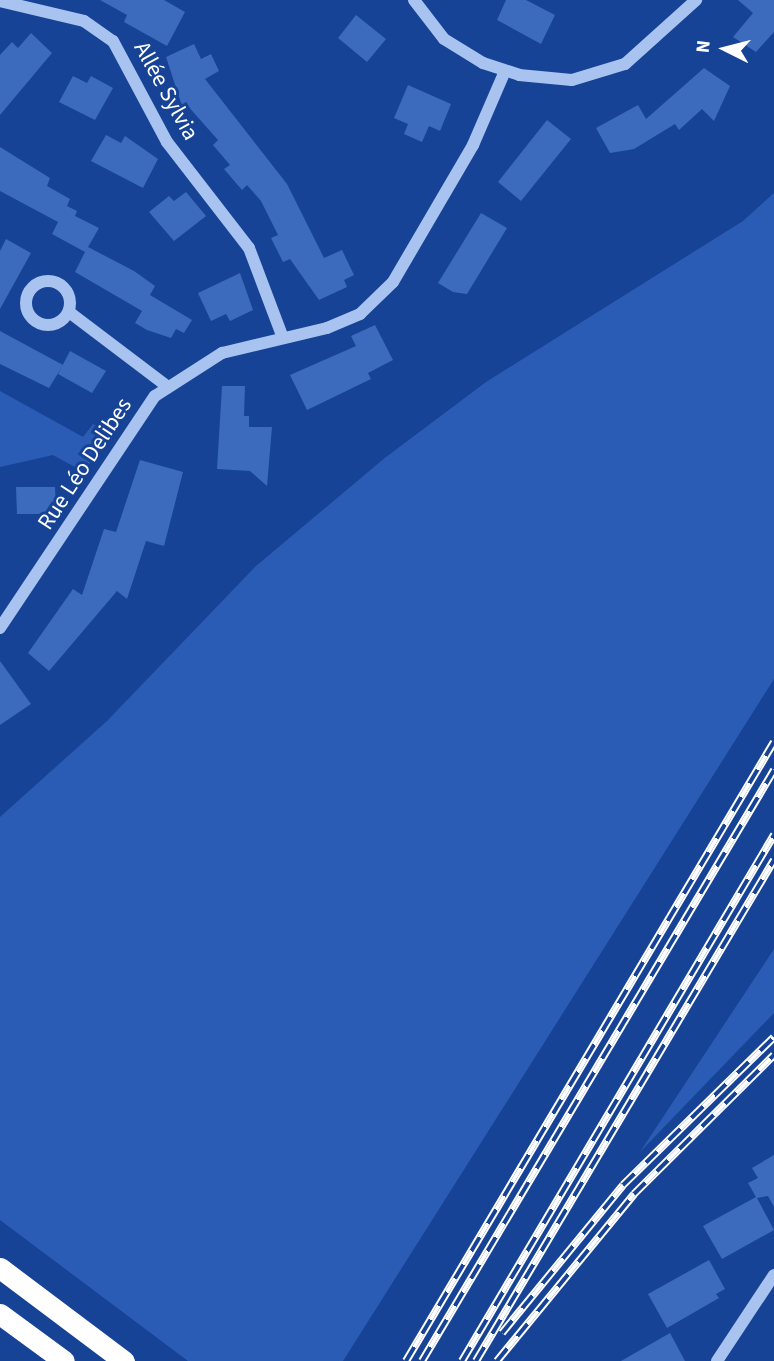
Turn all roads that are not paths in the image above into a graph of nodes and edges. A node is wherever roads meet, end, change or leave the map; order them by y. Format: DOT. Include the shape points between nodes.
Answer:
graph roads {
  1 [pos="414,0"];
  2 [pos="696,0"];
  3 [pos="0,1"];
  4 [pos="505,71"];
  5 [pos="69,312"];
  6 [pos="283,338"];
  7 [pos="167,386"];
  8 [pos="0,628"];
  9 [pos="0,1268"];
  10 [pos="774,1275"];
  11 [pos="0,1314"];
  12 [pos="64,1361"];
  13 [pos="124,1361"];
  14 [pos="717,1361"];
  1 -- 4 [label="street" via="450,44"];
  2 -- 4 [label="street" via="637,55 599,76 550,80"];
  3 -- 6 [label="street, Allée Sylvia" via="84,21 120,49 167,142 248,248"];
  4 -- 6 [label="street, Rue Léo Delibes" via="473,145 393,282 360,314"];
  5 -- 7 [label="street"];
  6 -- 7 [label="street, Rue Léo Delibes" via="222,353"];
  7 -- 8 [label="street, Rue Léo Delibes" via="135,420"];
  9 -- 13 [label="highway"];
  10 -- 14 [label="street"];
  11 -- 12 [label="highway"];
}
